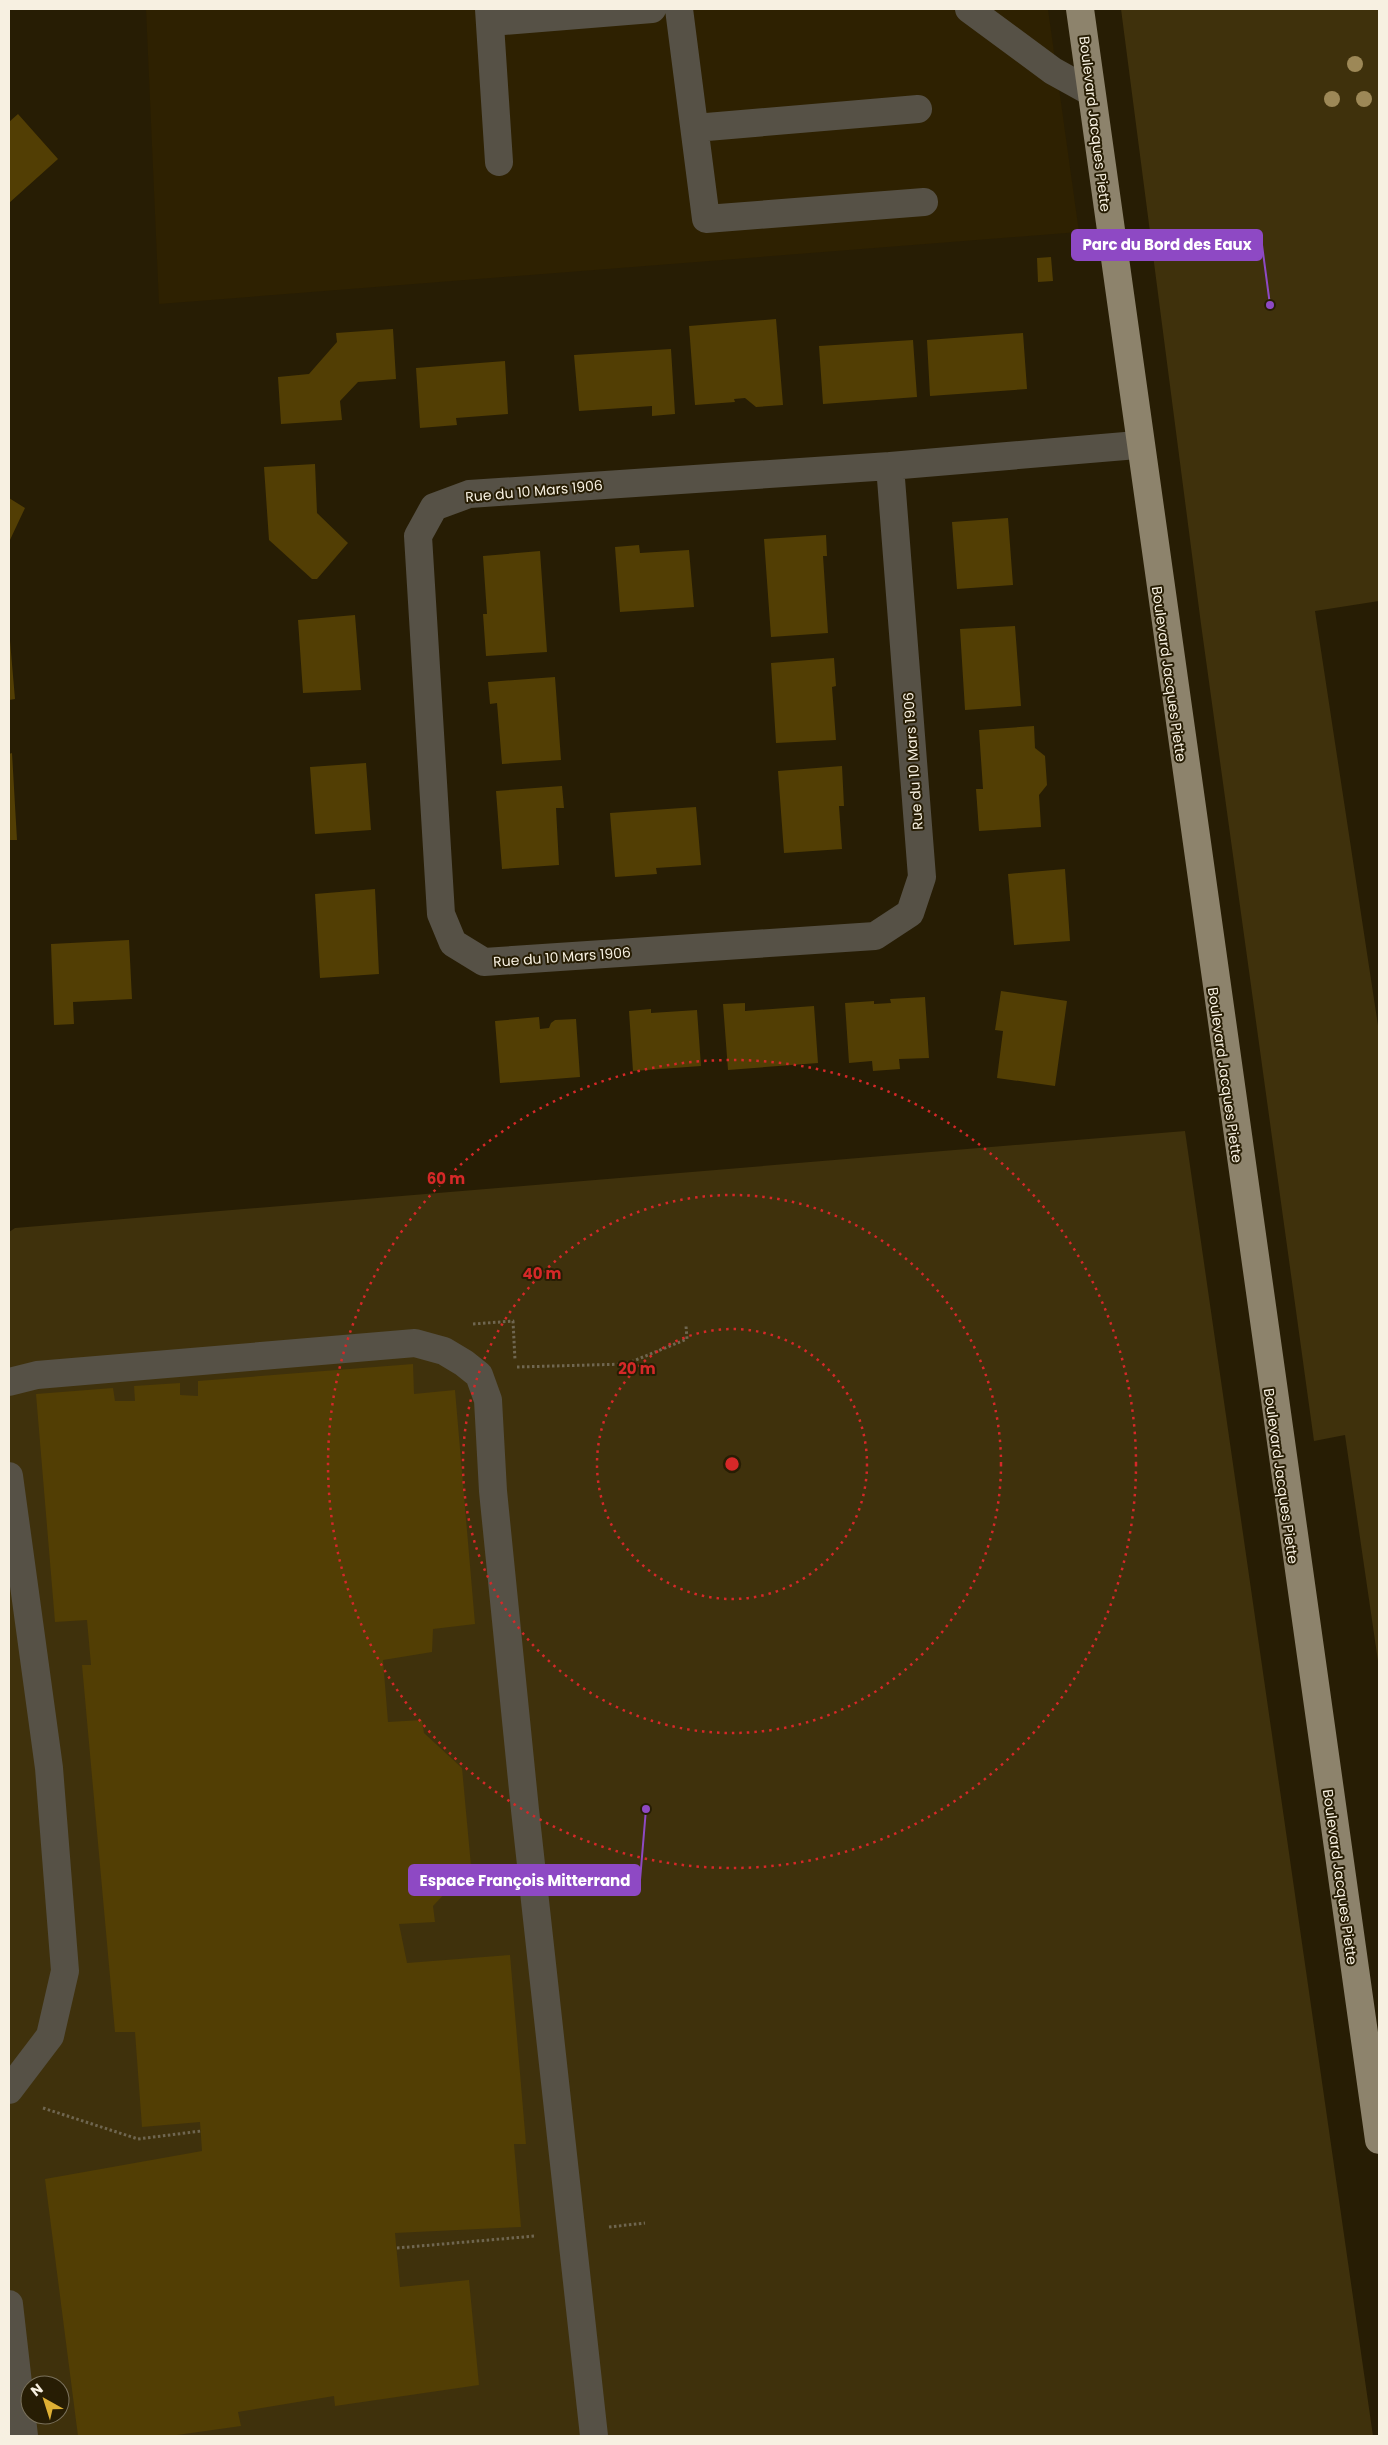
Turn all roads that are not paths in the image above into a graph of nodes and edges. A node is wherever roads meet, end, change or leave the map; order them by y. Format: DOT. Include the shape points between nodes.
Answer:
graph roads {
  1 [pos="652,9"];
  2 [pos="679,9"];
  3 [pos="969,9"];
  4 [pos="1080,9"];
  5 [pos="490,16"];
  6 [pos="1091,92"];
  7 [pos="918,109"];
  8 [pos="695,128"];
  9 [pos="499,162"];
  10 [pos="924,202"];
  11 [pos="1137,445"];
  12 [pos="890,466"];
  13 [pos="9,1382"];
  14 [pos="9,1476"];
  15 [pos="9,2090"];
  16 [pos="1379,2140"];
  17 [pos="9,2304"];
  18 [pos="24,2436"];
  19 [pos="594,2436"];
  1 -- 5 [label="street"];
  2 -- 8 [label="street"];
  3 -- 6 [label="street" via="1053,71"];
  4 -- 6 [label="main road, Boulevard Jacques Piette"];
  5 -- 9 [label="street"];
  6 -- 11 [label="main road, Boulevard Jacques Piette"];
  7 -- 8 [label="street"];
  8 -- 10 [label="street" via="706,219"];
  11 -- 12 [label="street, Rue du 10 Mars 1906"];
  11 -- 16 [label="main road, Boulevard Jacques Piette" via="1276,1447"];
  12 -- 12 [label="street, Rue du 10 Mars 1906" via="469,494 434,507 418,536 440,914 453,943 484,962 875,936 910,914 922,877"];
  13 -- 19 [label="street" via="37,1375 415,1343 444,1352 480,1375 488,1400 493,1491 525,1810"];
  14 -- 15 [label="street" via="49,1768 65,1971 50,2036"];
  17 -- 18 [label="street"];
}
